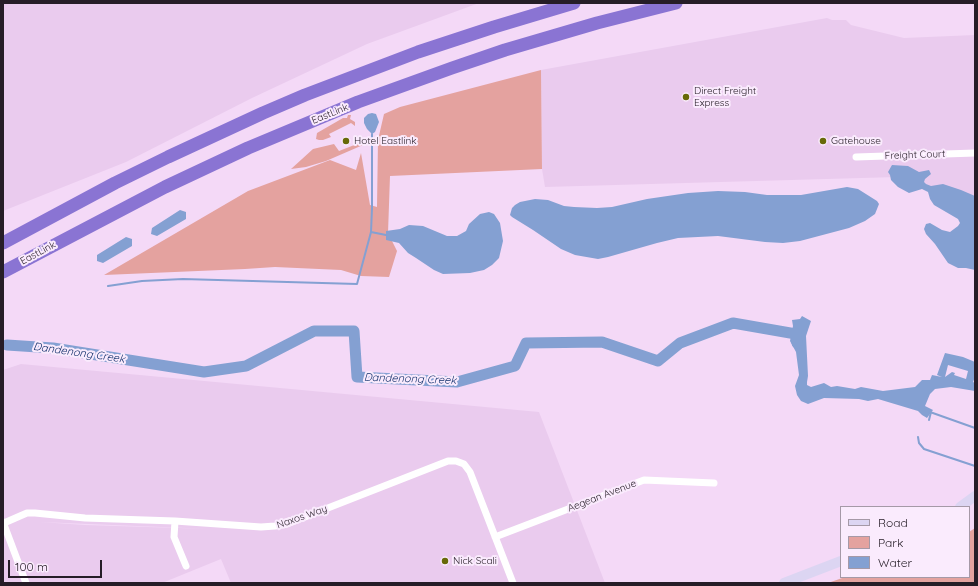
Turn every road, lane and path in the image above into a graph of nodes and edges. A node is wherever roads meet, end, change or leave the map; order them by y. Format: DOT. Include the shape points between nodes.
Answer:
graph roads {
  1 [pos="574,3"];
  2 [pos="676,3"];
  3 [pos="975,153"];
  4 [pos="856,157"];
  5 [pos="3,243"];
  6 [pos="3,272"];
  7 [pos="714,483"];
  8 [pos="975,496"];
  9 [pos="961,506"];
  10 [pos="175,521"];
  11 [pos="4,523"];
  12 [pos="495,536"];
  13 [pos="840,561"];
  14 [pos="186,566"];
  15 [pos="26,583"];
  16 [pos="513,583"];
  17 [pos="784,583"];
  1 -- 5 [label="highway" via="418,52 291,101 115,183"];
  2 -- 6 [label="highway, EastLink" via="506,50 358,102 248,148 165,187"];
  3 -- 4 [label="street, Freight Court"];
  7 -- 12 [label="street, Aegean Avenue" via="644,480"];
  8 -- 9 [label="main road"];
  10 -- 11 [label="street, Naxos Way" via="27,513"];
  10 -- 12 [label="street, Naxos Way" via="261,527 287,524 448,461 456,461 464,464 470,472"];
  10 -- 14 [label="street" via="174,537"];
  11 -- 15 [label="street"];
  12 -- 16 [label="street, Naxos Way"];
  13 -- 17 [label="main road"];
}
